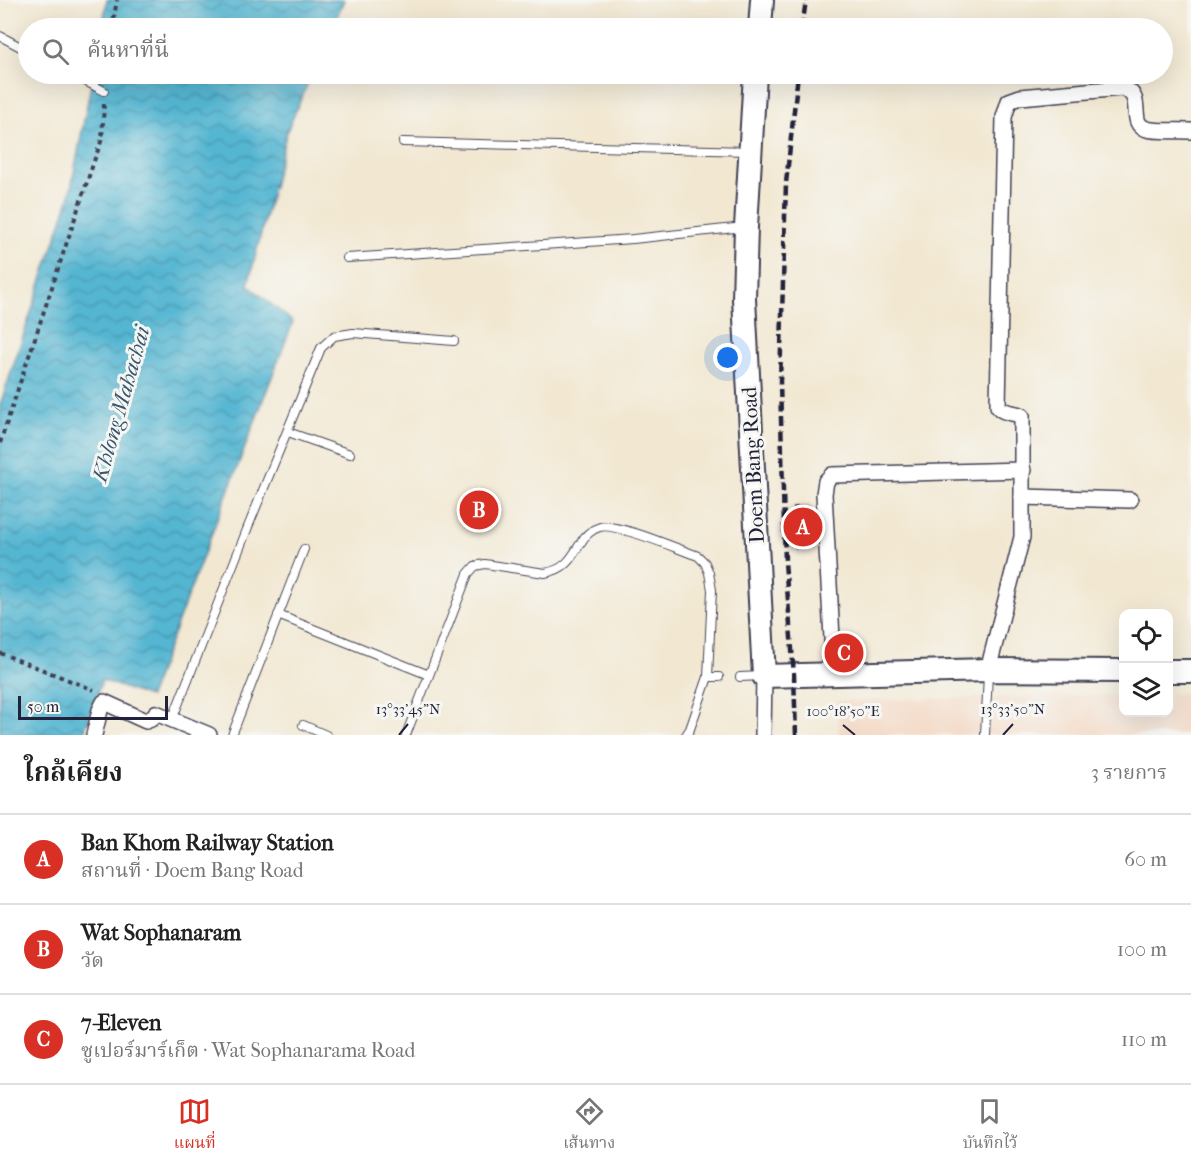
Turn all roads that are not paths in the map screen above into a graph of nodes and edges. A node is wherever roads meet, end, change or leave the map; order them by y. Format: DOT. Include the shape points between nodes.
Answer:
graph roads {
  1 [pos="762,0"];
  2 [pos="760,18"];
  3 [pos="0,36"];
  4 [pos="18,46"];
  5 [pos="91,84"];
  6 [pos="755,84"];
  7 [pos="104,91"];
  8 [pos="1191,131"];
  9 [pos="403,142"];
  10 [pos="751,151"];
  11 [pos="746,227"];
  12 [pos="347,258"];
  13 [pos="454,342"];
  14 [pos="288,432"];
  15 [pos="350,454"];
  16 [pos="1023,470"];
  17 [pos="1022,497"];
  18 [pos="1130,500"];
  19 [pos="304,549"];
  20 [pos="278,615"];
  21 [pos="988,670"];
  22 [pos="1119,671"];
  23 [pos="1173,671"];
  24 [pos="1191,671"];
  25 [pos="834,674"];
  26 [pos="429,675"];
  27 [pos="764,676"];
  28 [pos="708,677"];
  29 [pos="720,677"];
  30 [pos="740,677"];
  31 [pos="172,720"];
  32 [pos="303,726"];
  33 [pos="94,735"];
  34 [pos="209,735"];
  35 [pos="232,735"];
  36 [pos="326,735"];
  37 [pos="406,735"];
  38 [pos="686,735"];
  39 [pos="763,735"];
  40 [pos="985,735"];
  1 -- 2 [label="street"];
  3 -- 4 [label="lane"];
  5 -- 7 [label="lane"];
  6 -- 10 [label="street, Doem Bang Road"];
  8 -- 16 [label="street" via="1146,129 1137,119 1134,96 1122,88 1009,101 1004,117 998,405 1003,411 1023,416"];
  9 -- 10 [label="lane"];
  10 -- 11 [label="street, Doem Bang Road"];
  11 -- 12 [label="lane" via="633,239"];
  11 -- 27 [label="street, Doem Bang Road" via="744,298"];
  13 -- 14 [label="lane" via="353,333 334,336 321,348"];
  14 -- 15 [label="lane"];
  14 -- 31 [label="lane"];
  16 -- 17 [label="street"];
  16 -- 25 [label="street" via="832,475 826,481"];
  17 -- 18 [label="street"];
  17 -- 21 [label="street" via="1022,537"];
  19 -- 20 [label="lane"];
  20 -- 26 [label="lane"];
  20 -- 35 [label="lane"];
  21 -- 22 [label="street"];
  21 -- 25 [label="street"];
  21 -- 40 [label="lane"];
  23 -- 24 [label="street"];
  25 -- 27 [label="street"];
  26 -- 28 [label="lane" via="468,574 475,566 555,572 566,564 584,537 602,526 623,529 698,556 705,563 712,590"];
  26 -- 37 [label="lane"];
  27 -- 30 [label="lane"];
  27 -- 39 [label="street"];
  28 -- 29 [label="lane"];
  28 -- 38 [label="lane"];
  31 -- 33 [label="street" via="156,713 146,721 104,702"];
  31 -- 34 [label="street"];
  32 -- 36 [label="lane"];
}
